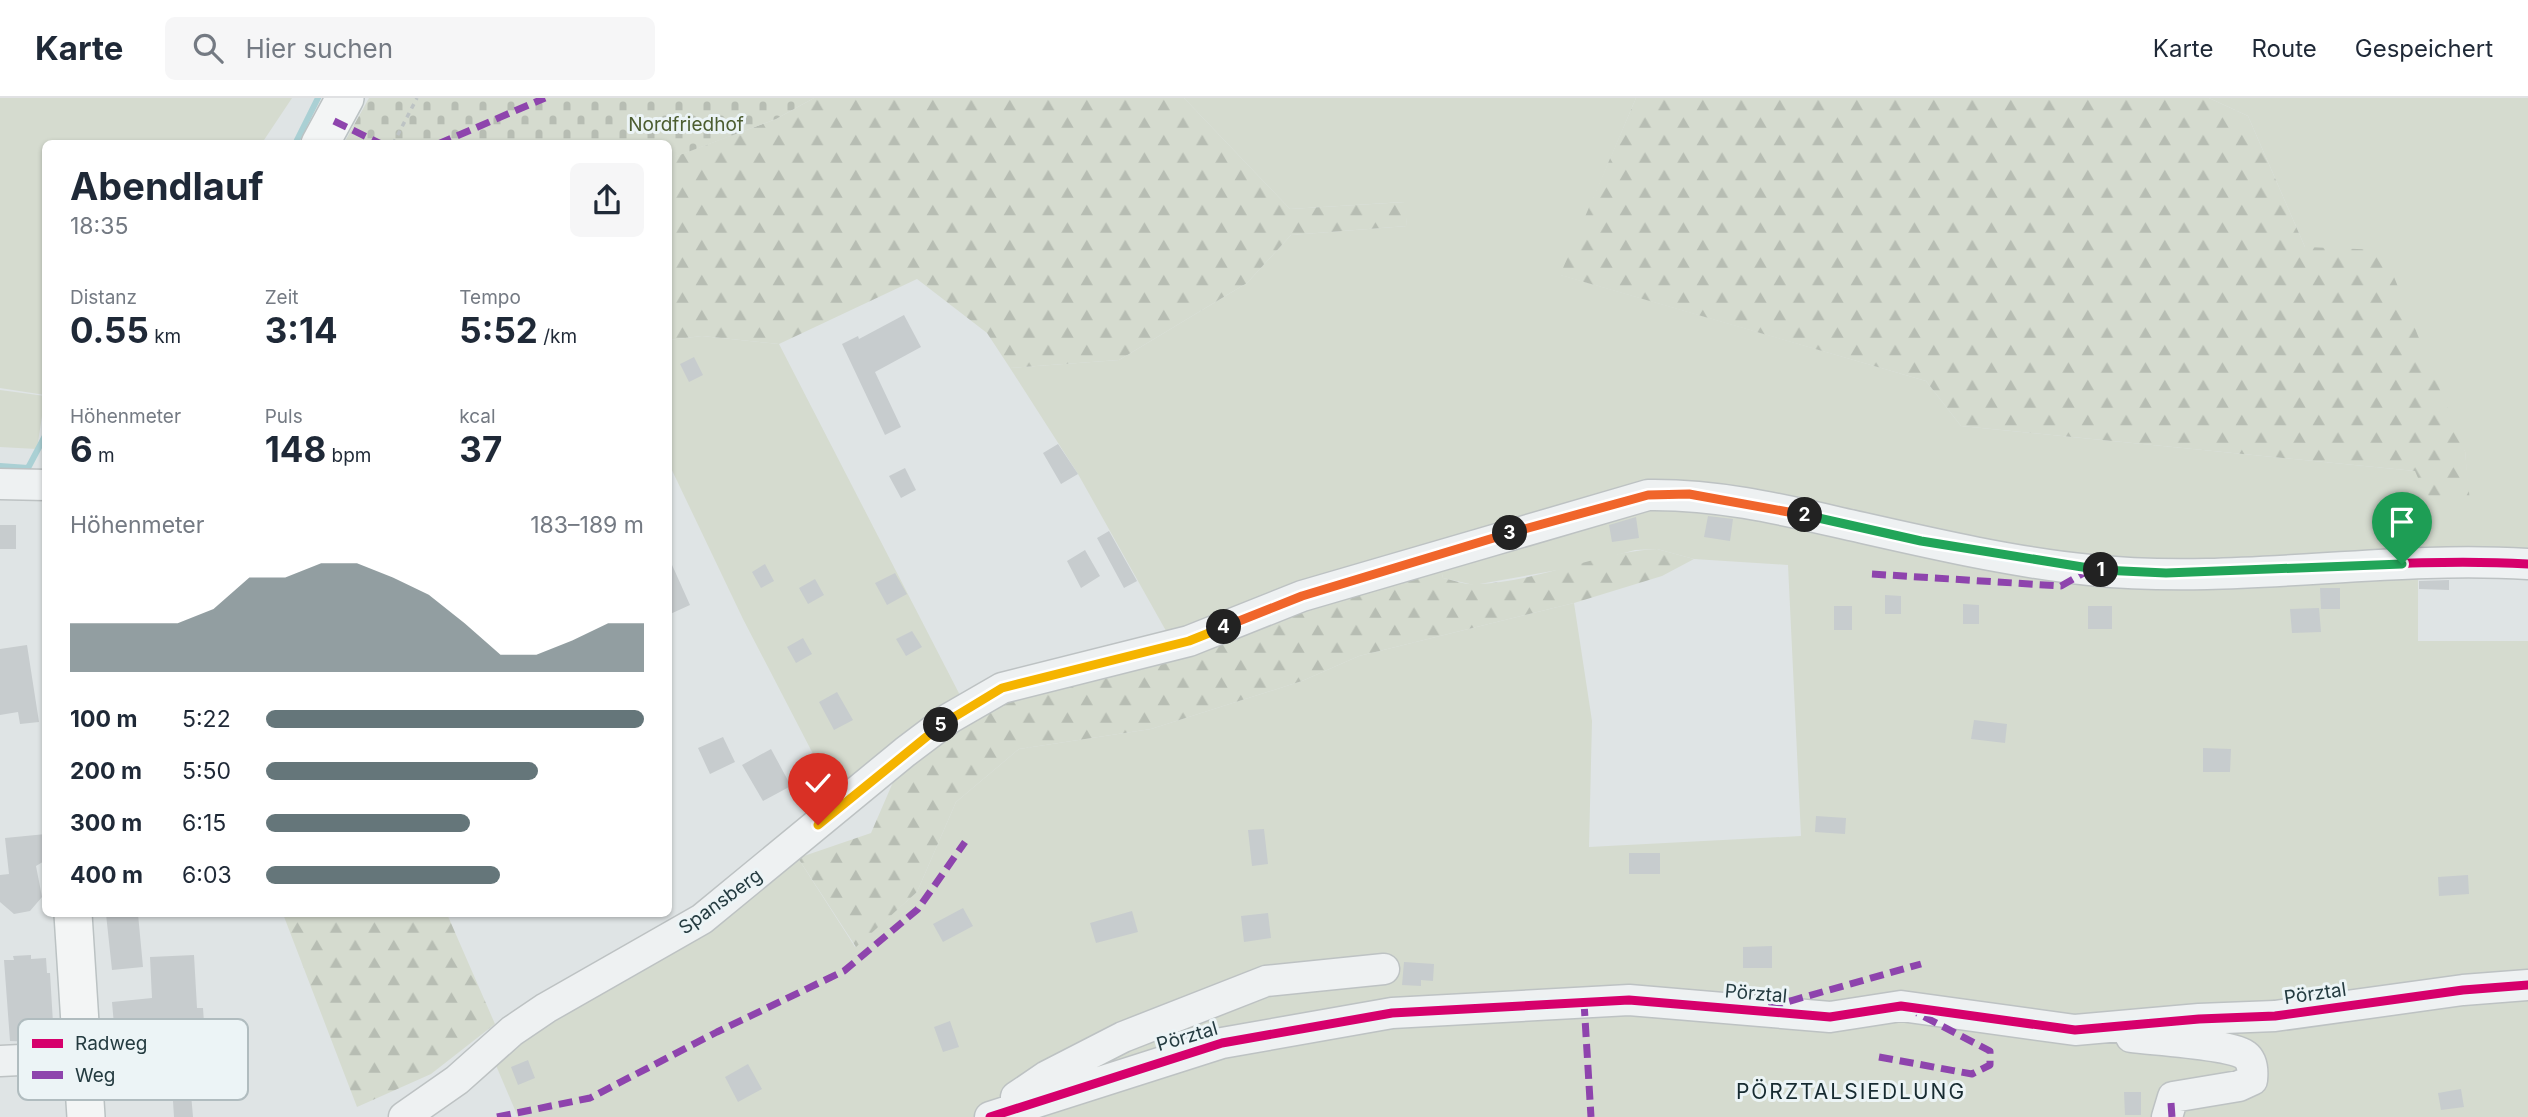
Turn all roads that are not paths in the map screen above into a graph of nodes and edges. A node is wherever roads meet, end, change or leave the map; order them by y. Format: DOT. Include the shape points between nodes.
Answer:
graph roads {
  1 [pos="345,98"];
  2 [pos="322,140"];
  3 [pos="0,484"];
  4 [pos="42,485"];
  5 [pos="2528,564"];
  6 [pos="73,917"];
  7 [pos="1384,969"];
  8 [pos="2528,985"];
  9 [pos="80,1019"];
  10 [pos="2075,1030"];
  11 [pos="18,1060"];
  12 [pos="0,1061"];
  13 [pos="404,1117"];
  14 [pos="989,1117"];
  15 [pos="2167,1117"];
  1 -- 2 [label="main road"];
  3 -- 4 [label="street"];
  5 -- 13 [label="street, Spansberg" via="2471,561 2166,573 2089,570 1921,541 1777,508 1689,494 1648,495 1302,596 1189,641 1002,688 950,718 905,752 702,919 546,1008"];
  6 -- 9 [label="main road"];
  7 -- 14 [label="street" via="1266,981 1123,1037 1047,1076"];
  8 -- 10 [label="street, Pörztal" via="2275,1016"];
  10 -- 14 [label="street, Pörztal" via="1901,1006 1830,1017 1629,1000 1392,1013 1222,1043"];
  10 -- 15 [label="street" via="2229,1050 2245,1056 2253,1069 2252,1080 2173,1097"];
  11 -- 12 [label="street"];
}
